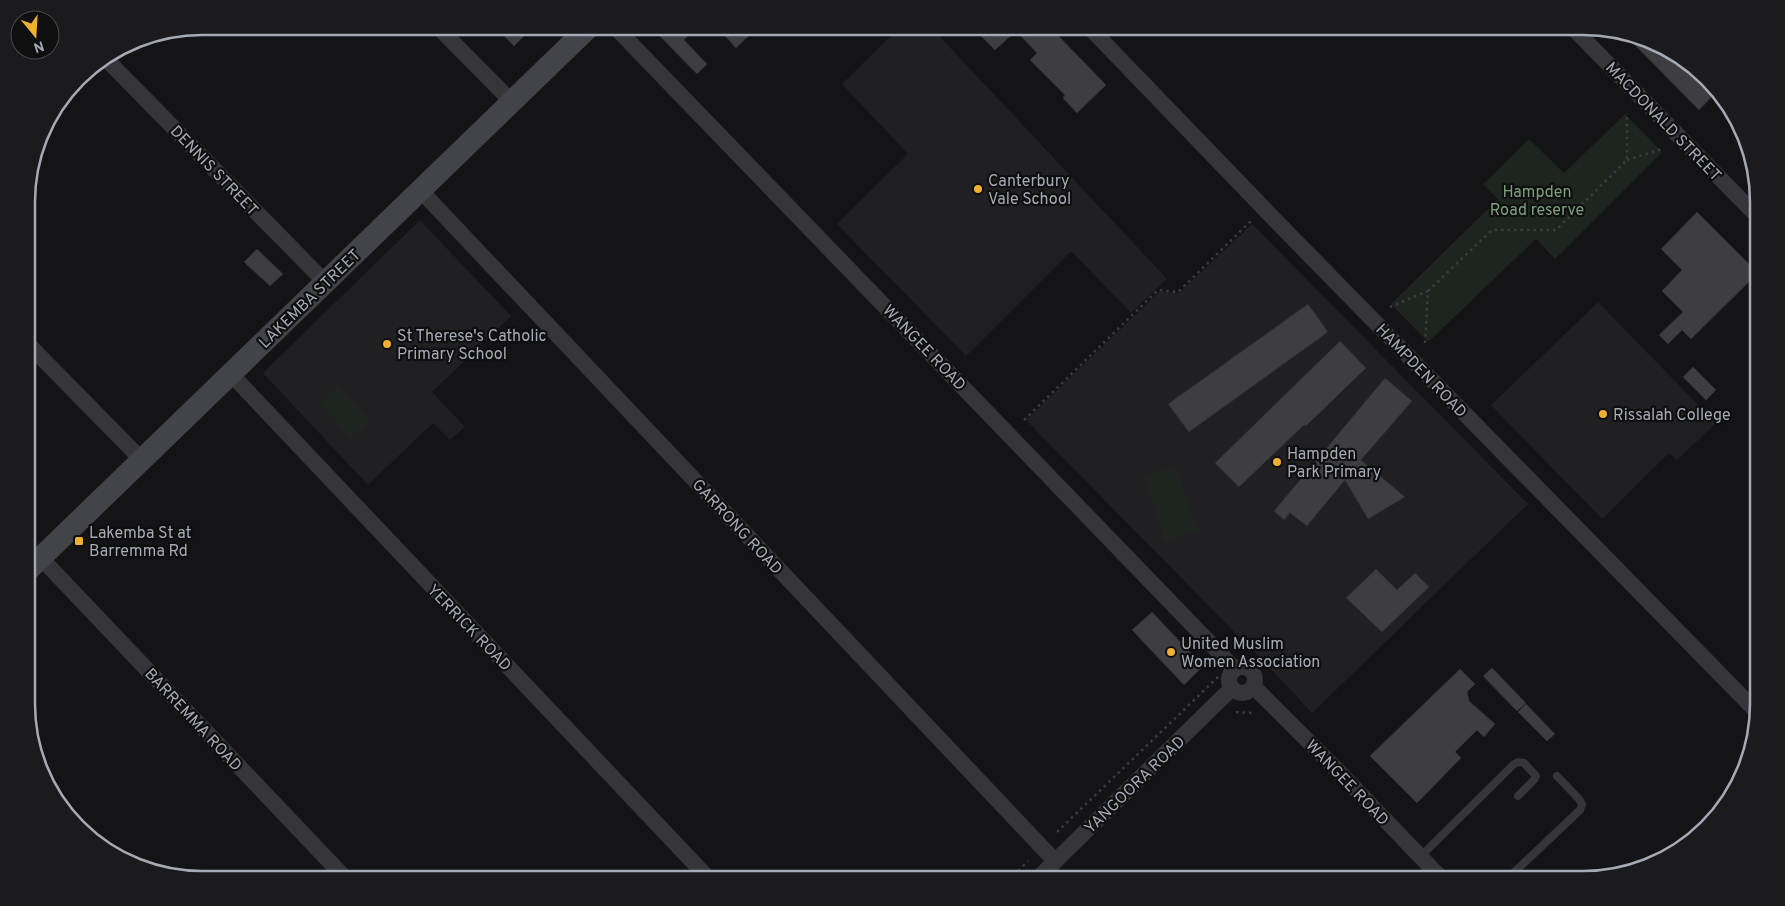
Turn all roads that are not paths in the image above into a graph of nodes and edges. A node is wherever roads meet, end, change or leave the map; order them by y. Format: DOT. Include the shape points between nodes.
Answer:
graph roads {
  1 [pos="445,35"];
  2 [pos="581,35"];
  3 [pos="623,35"];
  4 [pos="1097,35"];
  5 [pos="1579,35"];
  6 [pos="110,63"];
  7 [pos="512,102"];
  8 [pos="420,191"];
  9 [pos="1750,209"];
  10 [pos="325,282"];
  11 [pos="35,351"];
  12 [pos="231,374"];
  13 [pos="142,460"];
  14 [pos="35,563"];
  15 [pos="35,565"];
  16 [pos="1235,669"];
  17 [pos="1253,686"];
  18 [pos="1232,688"];
  19 [pos="1750,705"];
  20 [pos="1557,776"];
  21 [pos="1518,796"];
  22 [pos="1420,856"];
  23 [pos="1055,861"];
  24 [pos="338,871"];
  25 [pos="701,871"];
  26 [pos="1045,871"];
  27 [pos="1434,871"];
  28 [pos="1515,871"];
  1 -- 7 [label="street"];
  2 -- 7 [label="main road, LAKEMBA STREET"];
  3 -- 16 [label="street, WANGEE ROAD"];
  4 -- 19 [label="street, HAMPDEN ROAD"];
  5 -- 9 [label="street, MACDONALD STREET"];
  6 -- 10 [label="street, DENNIS STREET"];
  7 -- 8 [label="main road, LAKEMBA STREET"];
  8 -- 10 [label="main road, LAKEMBA STREET"];
  8 -- 23 [label="street, GARRONG ROAD"];
  10 -- 12 [label="main road, LAKEMBA STREET"];
  11 -- 13 [label="street"];
  12 -- 13 [label="main road, LAKEMBA STREET"];
  12 -- 25 [label="street, YERRICK ROAD"];
  13 -- 14 [label="main road, LAKEMBA STREET"];
  15 -- 24 [label="street, BARREMMA ROAD"];
  16 -- 17 [label="street" via="1244,667 1251,671 1255,678"];
  16 -- 18 [label="street" via="1229,678"];
  17 -- 18 [label="street" via="1243,693"];
  17 -- 22 [label="street, WANGEE ROAD"];
  18 -- 23 [label="street, YANGOORA ROAD"];
  20 -- 28 [label="lane" via="1579,798 1580,810"];
  21 -- 22 [label="lane" via="1536,776 1521,762 1514,764"];
  22 -- 27 [label="street, WANGEE ROAD"];
  23 -- 26 [label="street, YANGOORA ROAD"];
}
